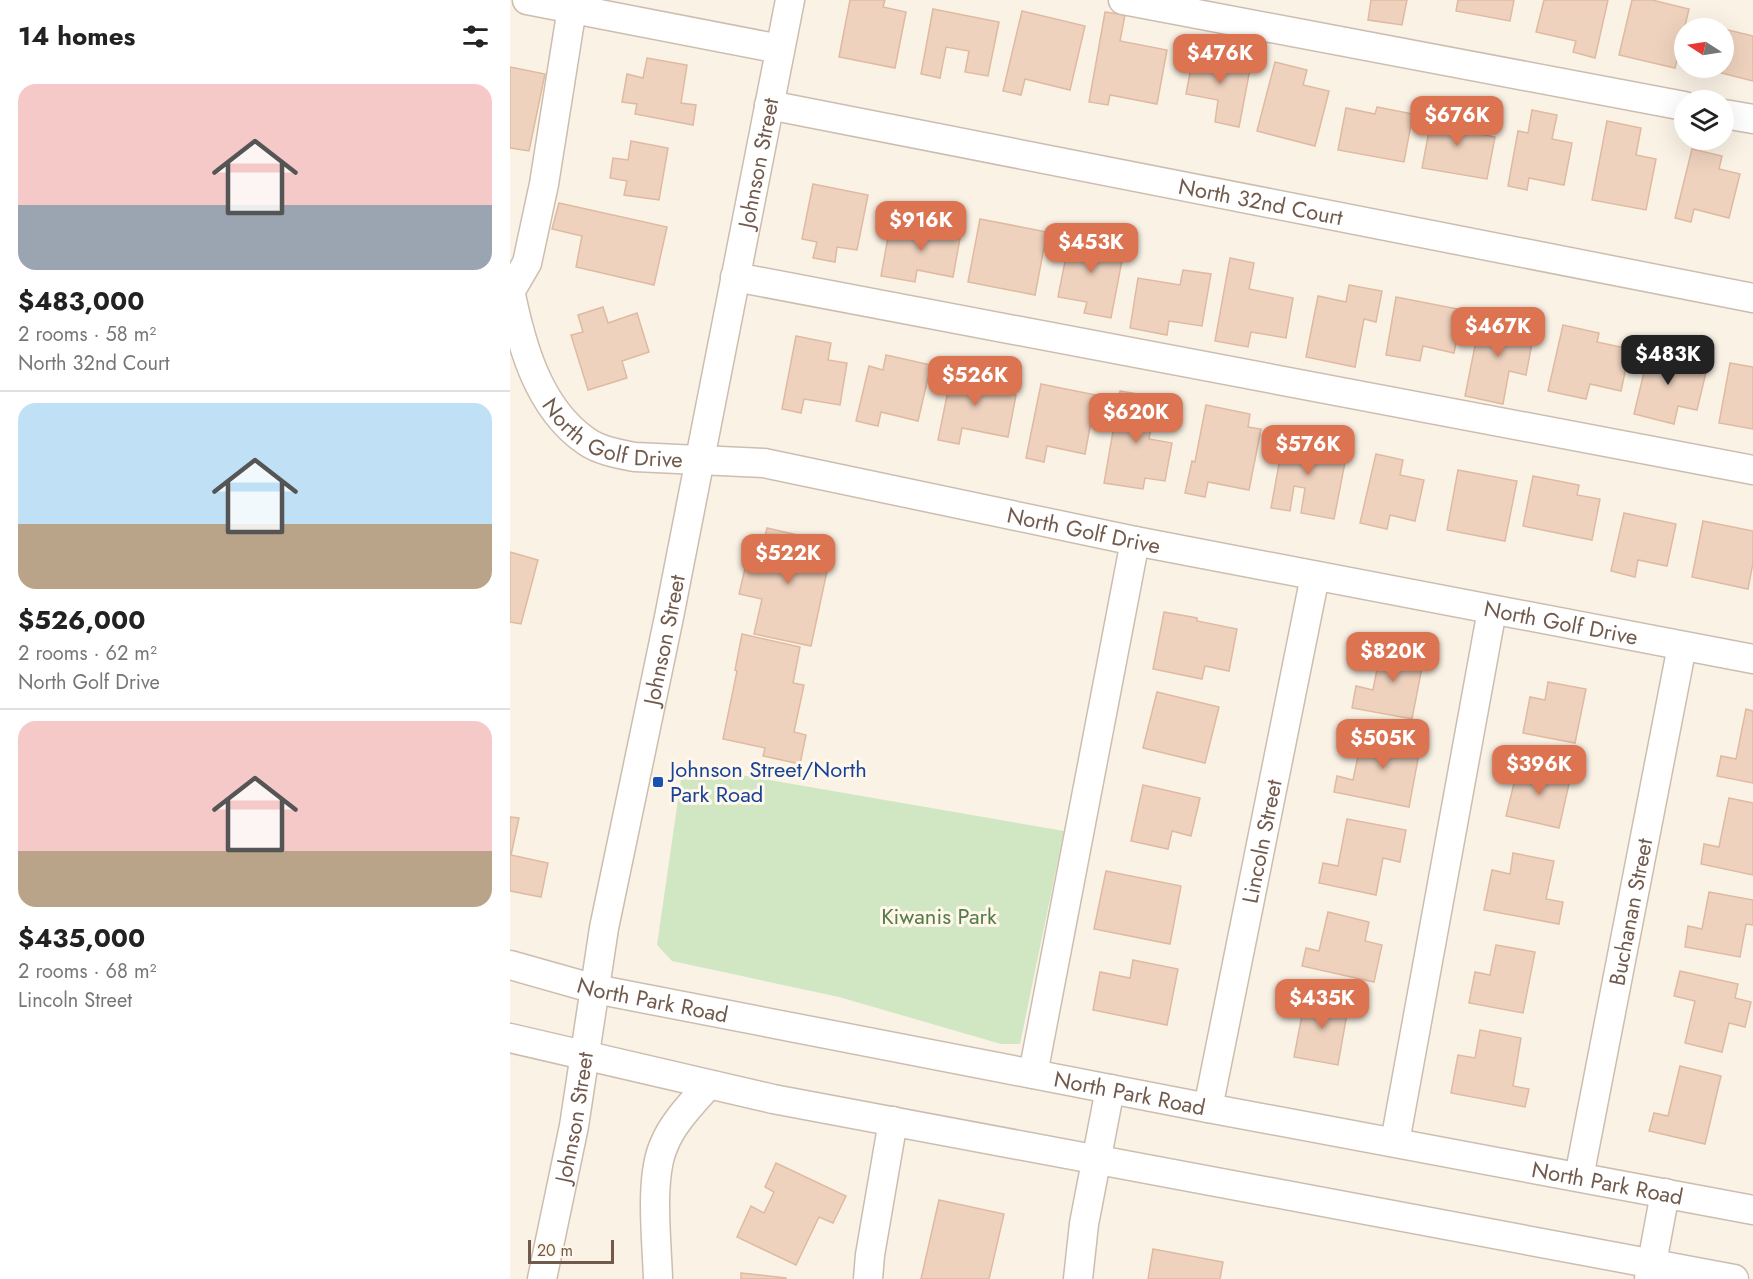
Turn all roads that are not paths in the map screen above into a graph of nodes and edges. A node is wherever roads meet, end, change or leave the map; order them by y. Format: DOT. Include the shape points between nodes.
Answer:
graph roads {
  1 [pos="527,0"];
  2 [pos="790,0"];
  3 [pos="1123,0"];
  4 [pos="572,8"];
  5 [pos="780,49"];
  6 [pos="1674,104"];
  7 [pos="769,105"];
  8 [pos="1734,116"];
  9 [pos="1753,119"];
  10 [pos="735,277"];
  11 [pos="510,291"];
  12 [pos="1753,298"];
  13 [pos="699,460"];
  14 [pos="1753,470"];
  15 [pos="1135,541"];
  16 [pos="1315,576"];
  17 [pos="1492,610"];
  18 [pos="1682,646"];
  19 [pos="1753,659"];
  20 [pos="510,965"];
  21 [pos="595,989"];
  22 [pos="510,1038"];
  23 [pos="584,1057"];
  24 [pos="1033,1074"];
  25 [pos="708,1085"];
  26 [pos="1110,1089"];
  27 [pos="1208,1108"];
  28 [pos="893,1122"];
  29 [pos="1395,1142"];
  30 [pos="1098,1160"];
  31 [pos="1579,1177"];
  32 [pos="1665,1193"];
  33 [pos="1753,1210"];
  34 [pos="1650,1271"];
  35 [pos="542,1279"];
  36 [pos="657,1279"];
  37 [pos="868,1279"];
  38 [pos="1078,1279"];
  39 [pos="1734,1279"];
  1 -- 4 [label="street"];
  2 -- 5 [label="street, Johnson Street"];
  3 -- 6 [label="street"];
  4 -- 5 [label="street"];
  4 -- 11 [label="street" via="530,251"];
  5 -- 7 [label="street, Johnson Street"];
  7 -- 10 [label="street, Johnson Street"];
  7 -- 12 [label="street, North 32nd Court"];
  8 -- 9 [label="street"];
  10 -- 13 [label="street, Johnson Street"];
  10 -- 14 [label="street"];
  11 -- 13 [label="street, North Golf Drive" via="520,335 537,380 559,416 573,430 587,442 616,453"];
  13 -- 15 [label="street, North Golf Drive" via="764,463"];
  13 -- 21 [label="street, Johnson Street"];
  15 -- 16 [label="street, North Golf Drive"];
  15 -- 24 [label="street"];
  16 -- 17 [label="street, North Golf Drive"];
  16 -- 27 [label="street, Lincoln Street"];
  17 -- 18 [label="street, North Golf Drive"];
  17 -- 29 [label="street"];
  18 -- 19 [label="street, North Golf Drive"];
  18 -- 31 [label="street, Buchanan Street"];
  20 -- 21 [label="street, North Park Road"];
  21 -- 23 [label="street, Johnson Street"];
  21 -- 24 [label="street, North Park Road"];
  22 -- 23 [label="street"];
  23 -- 25 [label="street"];
  23 -- 35 [label="street, Johnson Street" via="574,1126"];
  24 -- 26 [label="street, North Park Road"];
  25 -- 28 [label="street"];
  25 -- 36 [label="street" via="663,1145 656,1186"];
  26 -- 27 [label="street, North Park Road"];
  26 -- 30 [label="street"];
  27 -- 29 [label="street, North Park Road"];
  28 -- 30 [label="street"];
  28 -- 37 [label="street"];
  29 -- 31 [label="street, North Park Road"];
  30 -- 34 [label="street"];
  30 -- 38 [label="street" via="1084,1224"];
  31 -- 32 [label="street, North Park Road"];
  32 -- 33 [label="street, North Park Road"];
  32 -- 34 [label="street"];
  34 -- 39 [label="street"];
}
